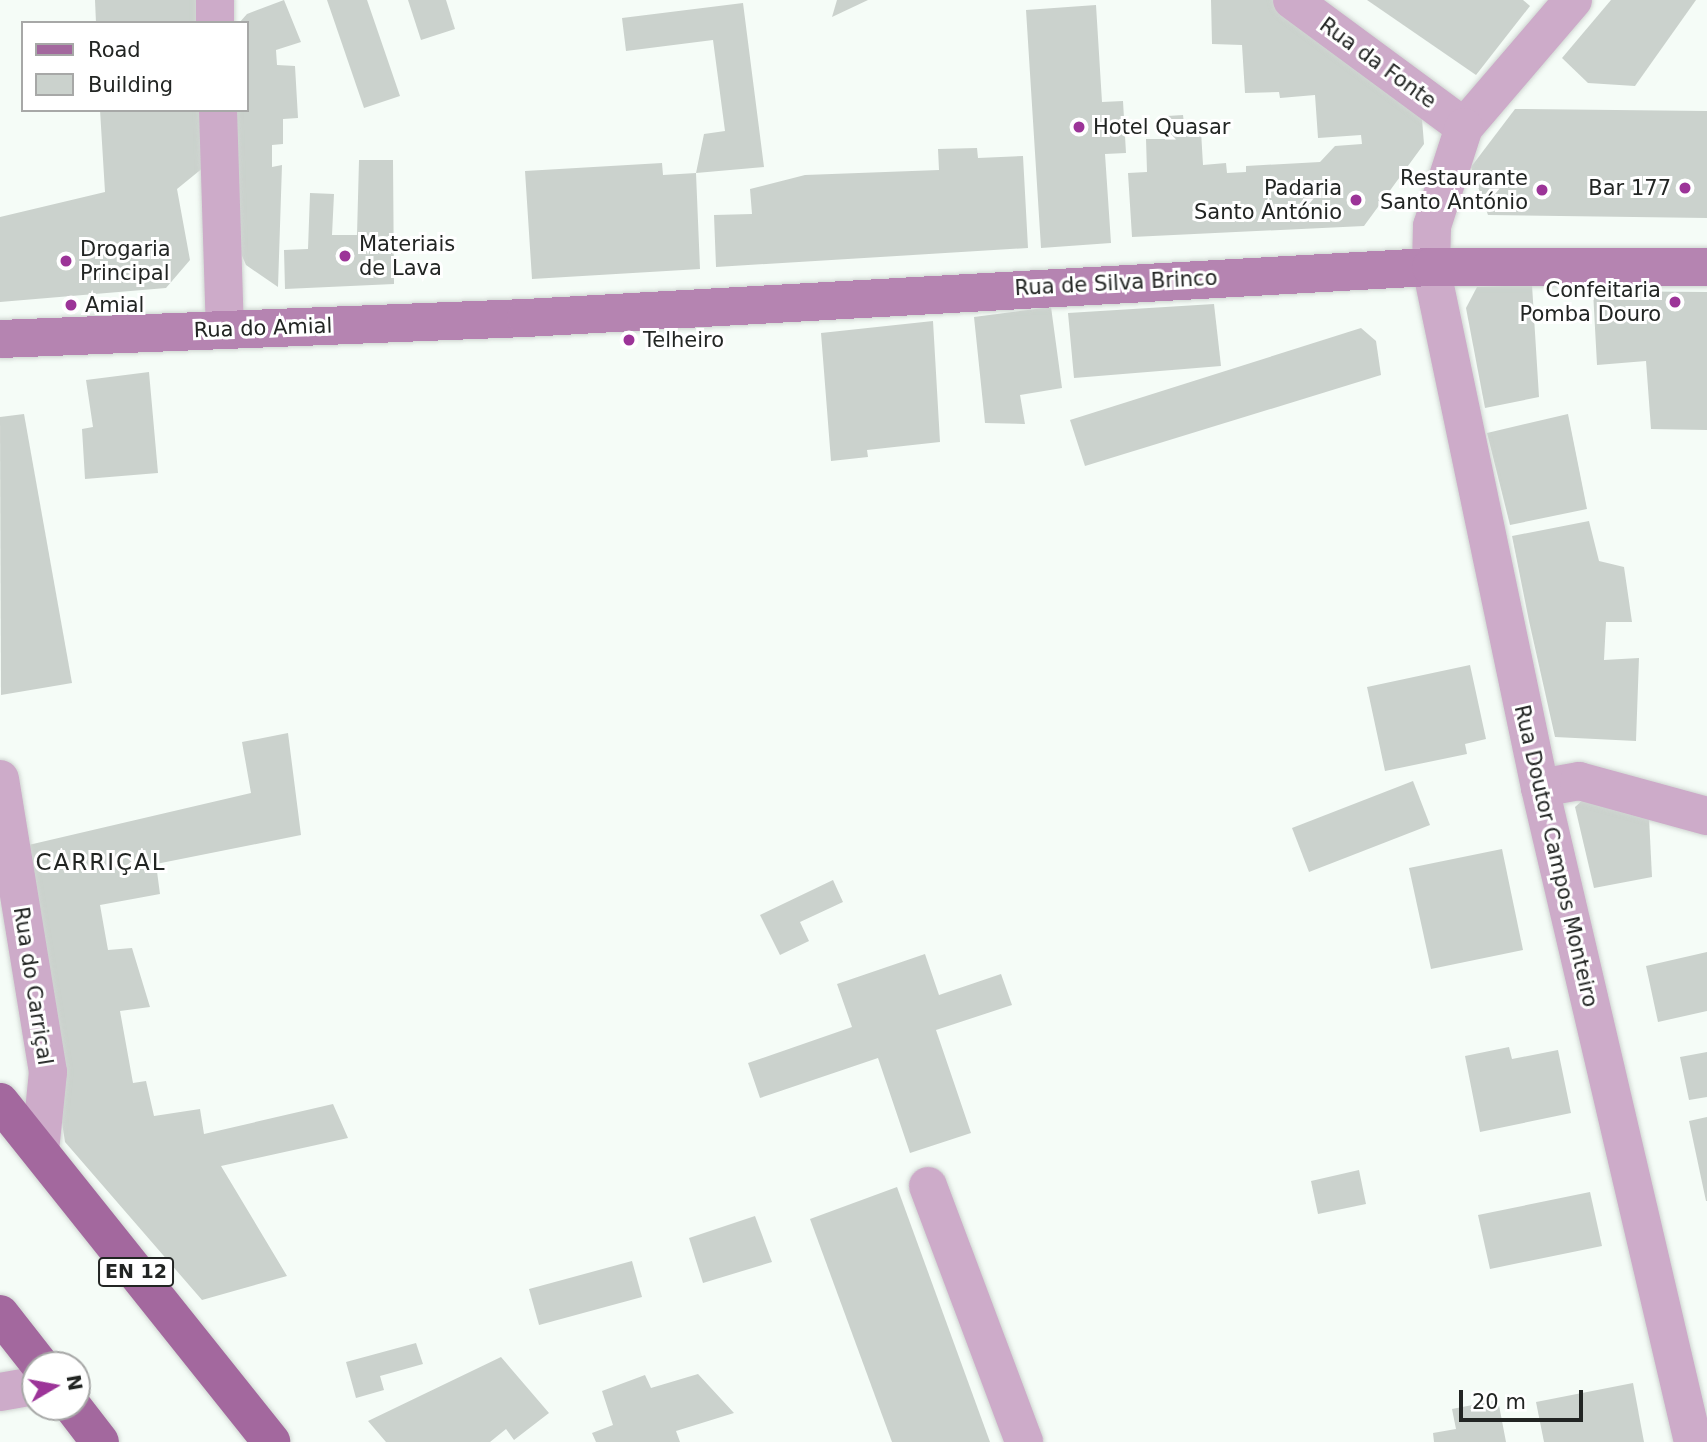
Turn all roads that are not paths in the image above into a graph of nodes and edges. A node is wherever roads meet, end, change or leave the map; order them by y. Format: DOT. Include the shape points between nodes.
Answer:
graph roads {
  1 [pos="215,0"];
  2 [pos="1292,0"];
  3 [pos="1573,0"];
  4 [pos="215,21"];
  5 [pos="218,112"];
  6 [pos="1464,127"];
  7 [pos="1431,267"];
  8 [pos="1707,267"];
  9 [pos="526,318"];
  10 [pos="225,329"];
  11 [pos="0,339"];
  12 [pos="0,779"];
  13 [pos="1540,788"];
  14 [pos="1707,816"];
  15 [pos="0,1102"];
  16 [pos="40,1151"];
  17 [pos="928,1186"];
  18 [pos="0,1314"];
  19 [pos="29,1351"];
  20 [pos="21,1388"];
  21 [pos="0,1392"];
  22 [pos="84,1421"];
  23 [pos="100,1442"];
  24 [pos="271,1442"];
  25 [pos="1024,1442"];
  26 [pos="1693,1442"];
  1 -- 4 [label="street"];
  2 -- 6 [label="street, Rua da Fonte"];
  3 -- 6 [label="street"];
  5 -- 10 [label="street"];
  6 -- 7 [label="street, Rua Doutor Campos Monteiro" via="1432,226"];
  7 -- 8 [label="main road, Rua de Silva Brinco"];
  7 -- 9 [label="main road, Rua de Silva Brinco"];
  7 -- 13 [label="street, Rua Doutor Campos Monteiro" via="1436,310"];
  9 -- 10 [label="main road, Rua do Amial"];
  10 -- 11 [label="main road, Rua do Amial"];
  12 -- 16 [label="street, Rua do Carriçal" via="48,1072"];
  13 -- 14 [label="street" via="1579,781"];
  13 -- 26 [label="street, Rua Doutor Campos Monteiro"];
  15 -- 16 [label="main road, EN 12"];
  16 -- 24 [label="main road, EN 12"];
  17 -- 25 [label="street"];
  18 -- 19 [label="main road"];
  20 -- 21 [label="street"];
  22 -- 23 [label="main road"];
}
